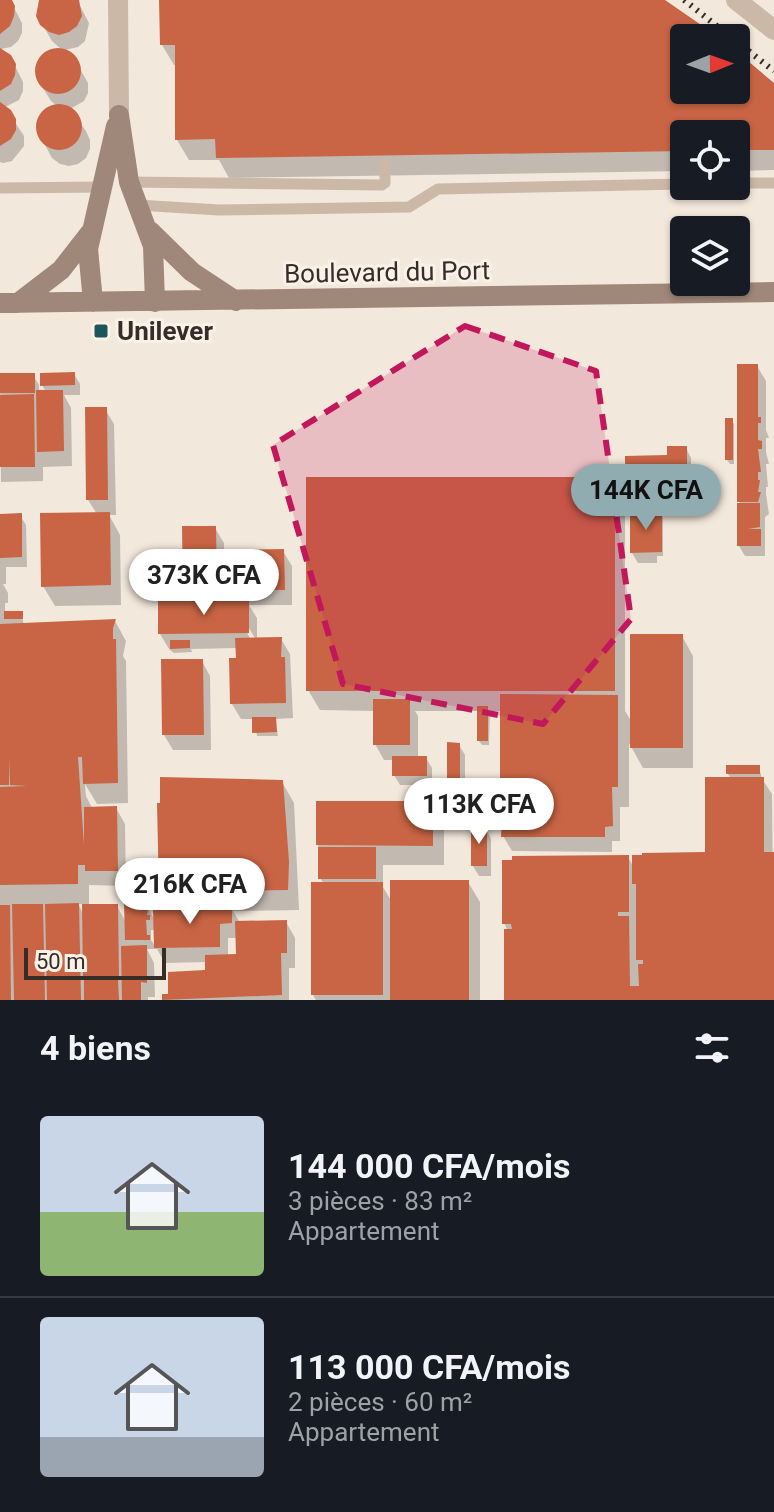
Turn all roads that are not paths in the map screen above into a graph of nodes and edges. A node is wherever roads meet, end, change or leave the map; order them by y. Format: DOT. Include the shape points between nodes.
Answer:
graph roads {
  1 [pos="118,0"];
  2 [pos="736,0"];
  3 [pos="774,30"];
  4 [pos="119,115"];
  5 [pos="385,164"];
  6 [pos="129,182"];
  7 [pos="750,183"];
  8 [pos="774,183"];
  9 [pos="670,184"];
  10 [pos="102,187"];
  11 [pos="0,188"];
  12 [pos="137,205"];
  13 [pos="148,228"];
  14 [pos="92,230"];
  15 [pos="774,292"];
  16 [pos="236,301"];
  17 [pos="93,302"];
  18 [pos="155,302"];
  19 [pos="9,303"];
  1 -- 4 [label="street"];
  2 -- 3 [label="street"];
  4 -- 6 [label="main road"];
  4 -- 10 [label="main road"];
  5 -- 6 [label="lane" via="382,185"];
  6 -- 12 [label="main road"];
  7 -- 8 [label="lane"];
  9 -- 12 [label="lane" via="438,189 409,207 219,210"];
  10 -- 11 [label="lane"];
  10 -- 14 [label="main road"];
  12 -- 13 [label="main road"];
  13 -- 16 [label="main road" via="192,272"];
  13 -- 18 [label="main road"];
  14 -- 17 [label="main road" via="88,266"];
  14 -- 19 [label="main road" via="61,270"];
  15 -- 16 [label="main road, Boulevard du Port"];
  16 -- 18 [label="main road, Boulevard du Port"];
  17 -- 18 [label="main road, Boulevard du Port"];
  17 -- 19 [label="main road, Boulevard du Port"];
}
